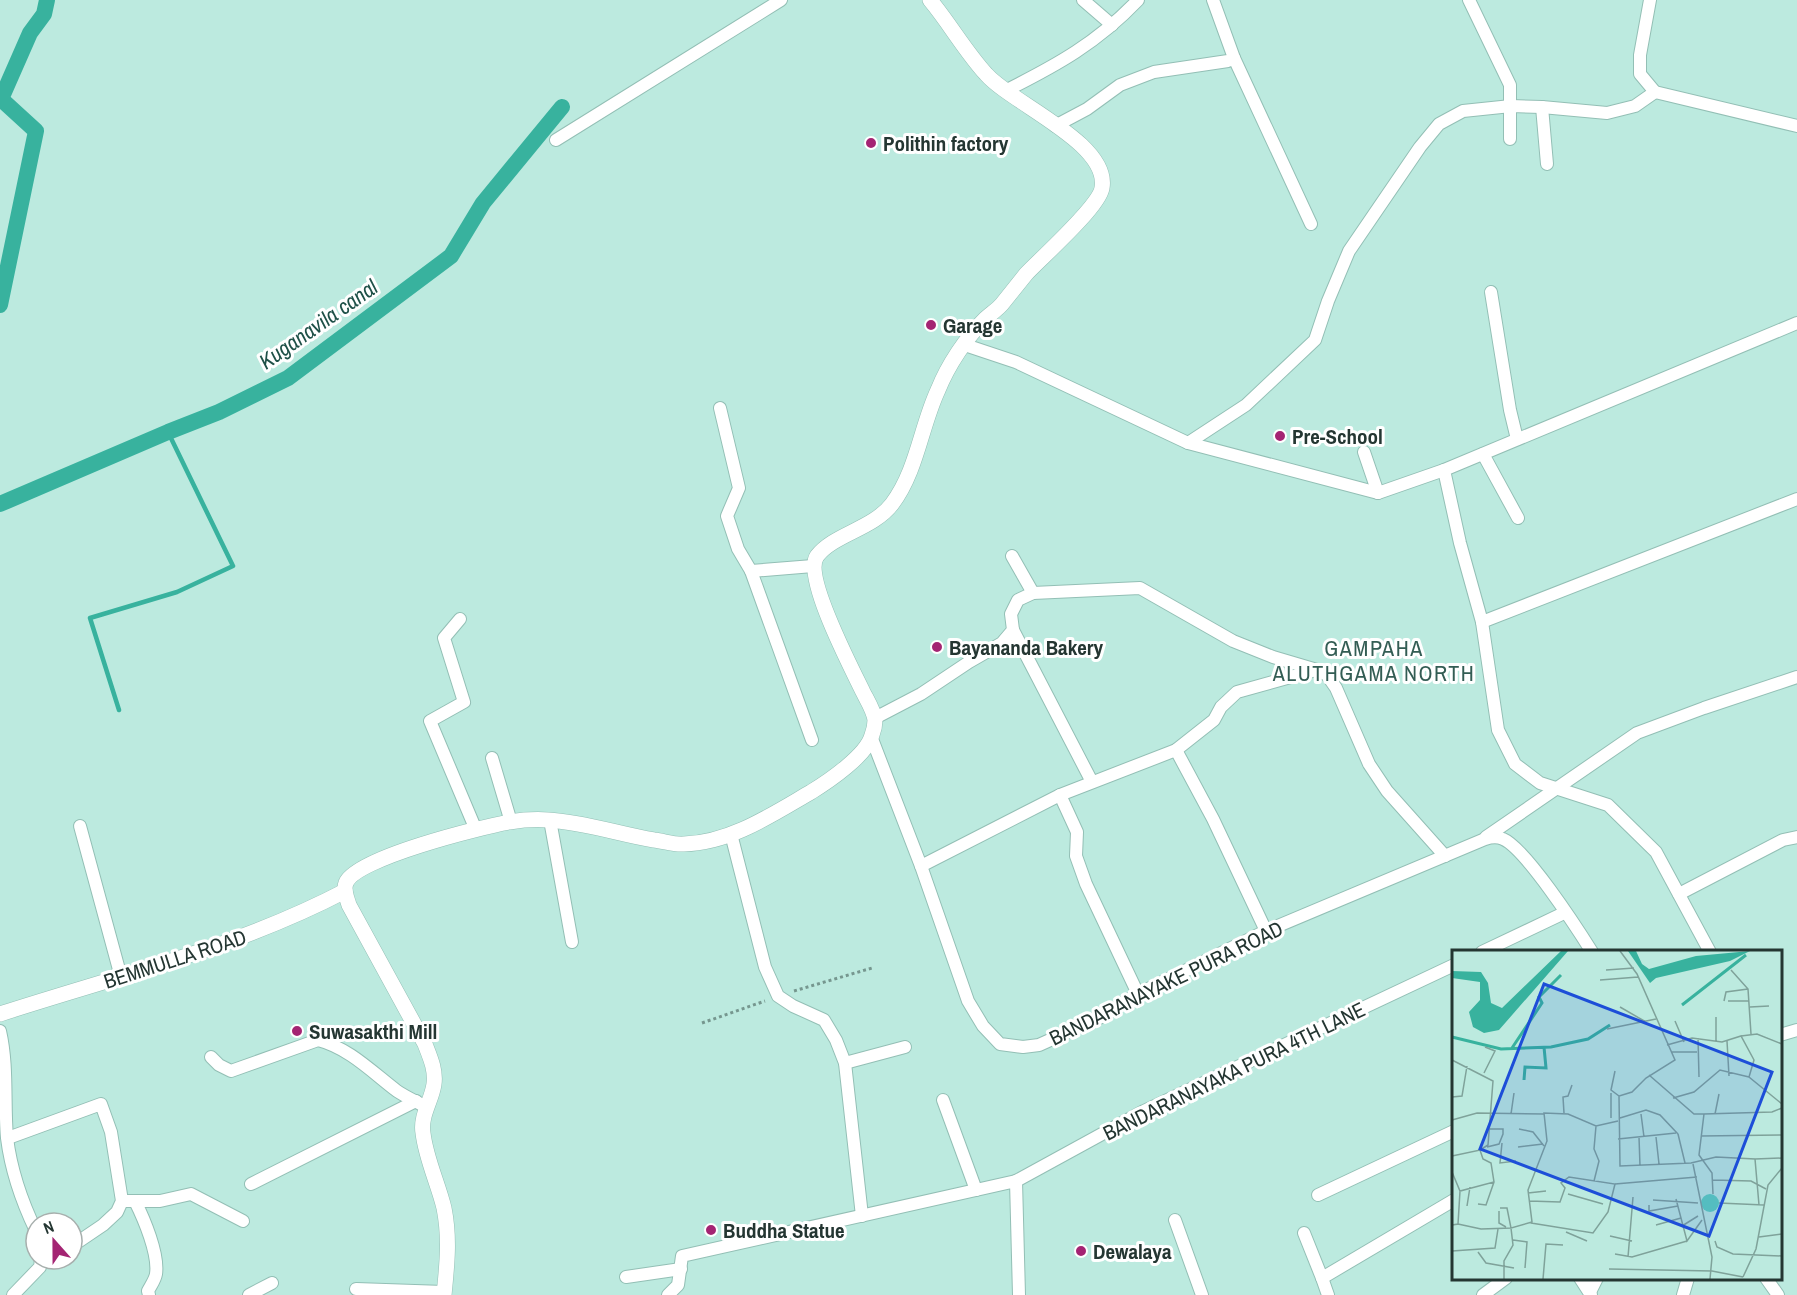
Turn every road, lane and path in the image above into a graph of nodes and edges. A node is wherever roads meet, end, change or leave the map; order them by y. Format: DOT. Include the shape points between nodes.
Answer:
graph roads {
  1 [pos="782,0"];
  2 [pos="930,0"];
  3 [pos="1083,0"];
  4 [pos="1137,0"];
  5 [pos="1214,0"];
  6 [pos="1469,0"];
  7 [pos="1650,0"];
  8 [pos="1112,25"];
  9 [pos="1234,58"];
  10 [pos="1005,91"];
  11 [pos="1655,92"];
  12 [pos="1511,106"];
  13 [pos="1542,107"];
  14 [pos="1796,122"];
  15 [pos="1055,126"];
  16 [pos="1510,139"];
  17 [pos="556,140"];
  18 [pos="1546,164"];
  19 [pos="1311,224"];
  20 [pos="1491,292"];
  21 [pos="1797,323"];
  22 [pos="965,345"];
  23 [pos="720,408"];
  24 [pos="1517,439"];
  25 [pos="1188,443"];
  26 [pos="1364,452"];
  27 [pos="1484,454"];
  28 [pos="1444,470"];
  29 [pos="1378,494"];
  30 [pos="1797,499"];
  31 [pos="1518,518"];
  32 [pos="1012,556"];
  33 [pos="813,566"];
  34 [pos="751,571"];
  35 [pos="1033,593"];
  36 [pos="460,619"];
  37 [pos="1482,622"];
  38 [pos="1013,630"];
  39 [pos="1317,670"];
  40 [pos="1797,677"];
  41 [pos="875,718"];
  42 [pos="872,739"];
  43 [pos="812,740"];
  44 [pos="1176,750"];
  45 [pos="492,758"];
  46 [pos="1092,782"];
  47 [pos="1558,787"];
  48 [pos="1060,795"];
  49 [pos="550,820"];
  50 [pos="511,822"];
  51 [pos="80,826"];
  52 [pos="476,830"];
  53 [pos="731,834"];
  54 [pos="1797,837"];
  55 [pos="1485,839"];
  56 [pos="1445,856"];
  57 [pos="921,866"];
  58 [pos="345,891"];
  59 [pos="1679,894"];
  60 [pos="1564,913"];
  61 [pos="1266,932"];
  62 [pos="572,942"];
  63 [pos="1484,950"];
  64 [pos="1591,950"];
  65 [pos="1709,950"];
  66 [pos="1452,966"];
  67 [pos="121,977"];
  68 [pos="1138,994"];
  69 [pos="0,1014"];
  70 [pos="1797,1029"];
  71 [pos="0,1031"];
  72 [pos="1782,1034"];
  73 [pos="904,1047"];
  74 [pos="211,1058"];
  75 [pos="845,1063"];
  76 [pos="943,1100"];
  77 [pos="421,1104"];
  78 [pos="1452,1132"];
  79 [pos="8,1138"];
  80 [pos="1016,1180"];
  81 [pos="251,1184"];
  82 [pos="976,1190"];
  83 [pos="1318,1195"];
  84 [pos="122,1201"];
  85 [pos="135,1201"];
  86 [pos="1452,1201"];
  87 [pos="27,1211"];
  88 [pos="862,1216"];
  89 [pos="1175,1220"];
  90 [pos="243,1221"];
  91 [pos="1304,1233"];
  92 [pos="84,1238"];
  93 [pos="681,1269"];
  94 [pos="34,1271"];
  95 [pos="626,1276"];
  96 [pos="1322,1278"];
  97 [pos="1503,1280"];
  98 [pos="1581,1280"];
  99 [pos="1687,1280"];
  100 [pos="1767,1280"];
  101 [pos="272,1283"];
  102 [pos="356,1289"];
  103 [pos="444,1293"];
  104 [pos="1591,1294"];
  105 [pos="13,1295"];
  106 [pos="149,1295"];
  107 [pos="249,1295"];
  108 [pos="668,1295"];
  109 [pos="1019,1295"];
  110 [pos="1203,1295"];
  111 [pos="1328,1295"];
  112 [pos="1483,1295"];
  113 [pos="1683,1295"];
  114 [pos="1778,1295"];
  1 -- 17 [label="street"];
  2 -- 10 [label="street" via="987,76"];
  3 -- 8 [label="street"];
  4 -- 8 [label="street"];
  5 -- 9 [label="street"];
  6 -- 12 [label="street" via="1510,85"];
  7 -- 11 [label="street" via="1640,74"];
  8 -- 10 [label="street" via="1078,52"];
  9 -- 15 [label="street" via="1146,75 1120,85"];
  9 -- 19 [label="street"];
  10 -- 15 [label="street"];
  11 -- 13 [label="street" via="1635,106 1607,113"];
  11 -- 14 [label="street"];
  12 -- 13 [label="street"];
  12 -- 16 [label="street"];
  12 -- 25 [label="street" via="1463,111 1439,124 1349,251 1316,340 1246,405"];
  13 -- 18 [label="street"];
  15 -- 22 [label="street" via="1078,140 1092,156 1102,175 1102,191"];
  20 -- 24 [label="street"];
  21 -- 24 [label="street"];
  22 -- 25 [label="street" via="1016,362"];
  22 -- 33 [label="street" via="937,391 903,488 892,504 882,515 826,548"];
  23 -- 34 [label="street" via="739,488 727,516 738,549"];
  24 -- 27 [label="street"];
  25 -- 29 [label="street"];
  26 -- 29 [label="street"];
  27 -- 28 [label="street"];
  27 -- 31 [label="street"];
  28 -- 29 [label="street"];
  28 -- 37 [label="street"];
  30 -- 37 [label="street"];
  32 -- 35 [label="street"];
  33 -- 34 [label="street"];
  33 -- 41 [label="street" via="827,614"];
  34 -- 43 [label="street"];
  35 -- 38 [label="street" via="1018,600 1011,614"];
  35 -- 39 [label="street" via="1140,588 1233,641"];
  36 -- 52 [label="street" via="444,638 464,702 430,721"];
  37 -- 47 [label="street" via="1498,730 1515,764 1540,783"];
  38 -- 41 [label="street" via="1002,643"];
  38 -- 46 [label="street"];
  39 -- 44 [label="street" via="1238,692 1221,707 1214,720"];
  39 -- 56 [label="street" via="1327,675 1336,688 1369,764 1381,782"];
  40 -- 47 [label="street, BANDARANAYAKE PURA ROAD" via="1637,733"];
  41 -- 42 [label="street"];
  42 -- 53 [label="street" via="859,755 816,789"];
  42 -- 57 [label="street, BANDARANAYAKE PURA ROAD"];
  44 -- 46 [label="street"];
  44 -- 61 [label="street"];
  45 -- 50 [label="street"];
  46 -- 48 [label="street"];
  47 -- 55 [label="street, BANDARANAYAKE PURA ROAD"];
  47 -- 59 [label="street" via="1608,805 1656,852"];
  48 -- 57 [label="street"];
  48 -- 68 [label="street" via="1077,832 1076,856 1086,884"];
  49 -- 50 [label="street"];
  49 -- 53 [label="street" via="680,845"];
  49 -- 62 [label="street"];
  50 -- 52 [label="street"];
  51 -- 67 [label="street"];
  52 -- 58 [label="street" via="378,860 352,873"];
  53 -- 75 [label="street" via="765,967 778,996 824,1020"];
  54 -- 59 [label="street" via="1783,840"];
  55 -- 56 [label="street, BANDARANAYAKE PURA ROAD"];
  55 -- 60 [label="street" via="1495,837 1513,845"];
  56 -- 61 [label="street, BANDARANAYAKE PURA ROAD"];
  57 -- 68 [label="street, BANDARANAYAKE PURA ROAD" via="968,1001 1000,1044 1039,1045 1101,1017"];
  58 -- 67 [label="street, BEMMULLA ROAD" via="237,940"];
  58 -- 77 [label="street" via="434,1068 434,1085"];
  59 -- 65 [label="street"];
  60 -- 63 [label="street"];
  60 -- 64 [label="street"];
  61 -- 68 [label="street, BANDARANAYAKE PURA ROAD"];
  66 -- 80 [label="street, BANDARANAYAKA PURA 4TH LANE" via="1144,1111"];
  67 -- 69 [label="street, BEMMULLA ROAD"];
  70 -- 72 [label="street"];
  71 -- 79 [label="street" via="7,1083"];
  73 -- 75 [label="street"];
  74 -- 77 [label="street" via="231,1071 318,1040 331,1043"];
  75 -- 88 [label="street"];
  76 -- 82 [label="street"];
  77 -- 81 [label="street"];
  77 -- 103 [label="street" via="422,1130 447,1233"];
  78 -- 83 [label="street"];
  79 -- 84 [label="street" via="101,1104 111,1132"];
  79 -- 87 [label="street"];
  80 -- 82 [label="street, BANDARANAYAKA PURA 4TH LANE"];
  80 -- 109 [label="street"];
  82 -- 88 [label="street, BANDARANAYAKA PURA 4TH LANE"];
  84 -- 85 [label="street"];
  84 -- 92 [label="street" via="117,1212"];
  85 -- 90 [label="street" via="191,1194"];
  85 -- 106 [label="street" via="157,1264"];
  86 -- 96 [label="street"];
  88 -- 93 [label="street, BANDARANAYAKA PURA 4TH LANE" via="682,1256"];
  89 -- 110 [label="street"];
  91 -- 96 [label="street"];
  93 -- 95 [label="street"];
  93 -- 108 [label="street" via="678,1285"];
  94 -- 105 [label="street"];
  96 -- 111 [label="street"];
  97 -- 112 [label="street"];
  98 -- 104 [label="street"];
  99 -- 113 [label="street"];
  100 -- 114 [label="street"];
  101 -- 107 [label="street"];
  102 -- 103 [label="street"];
}
